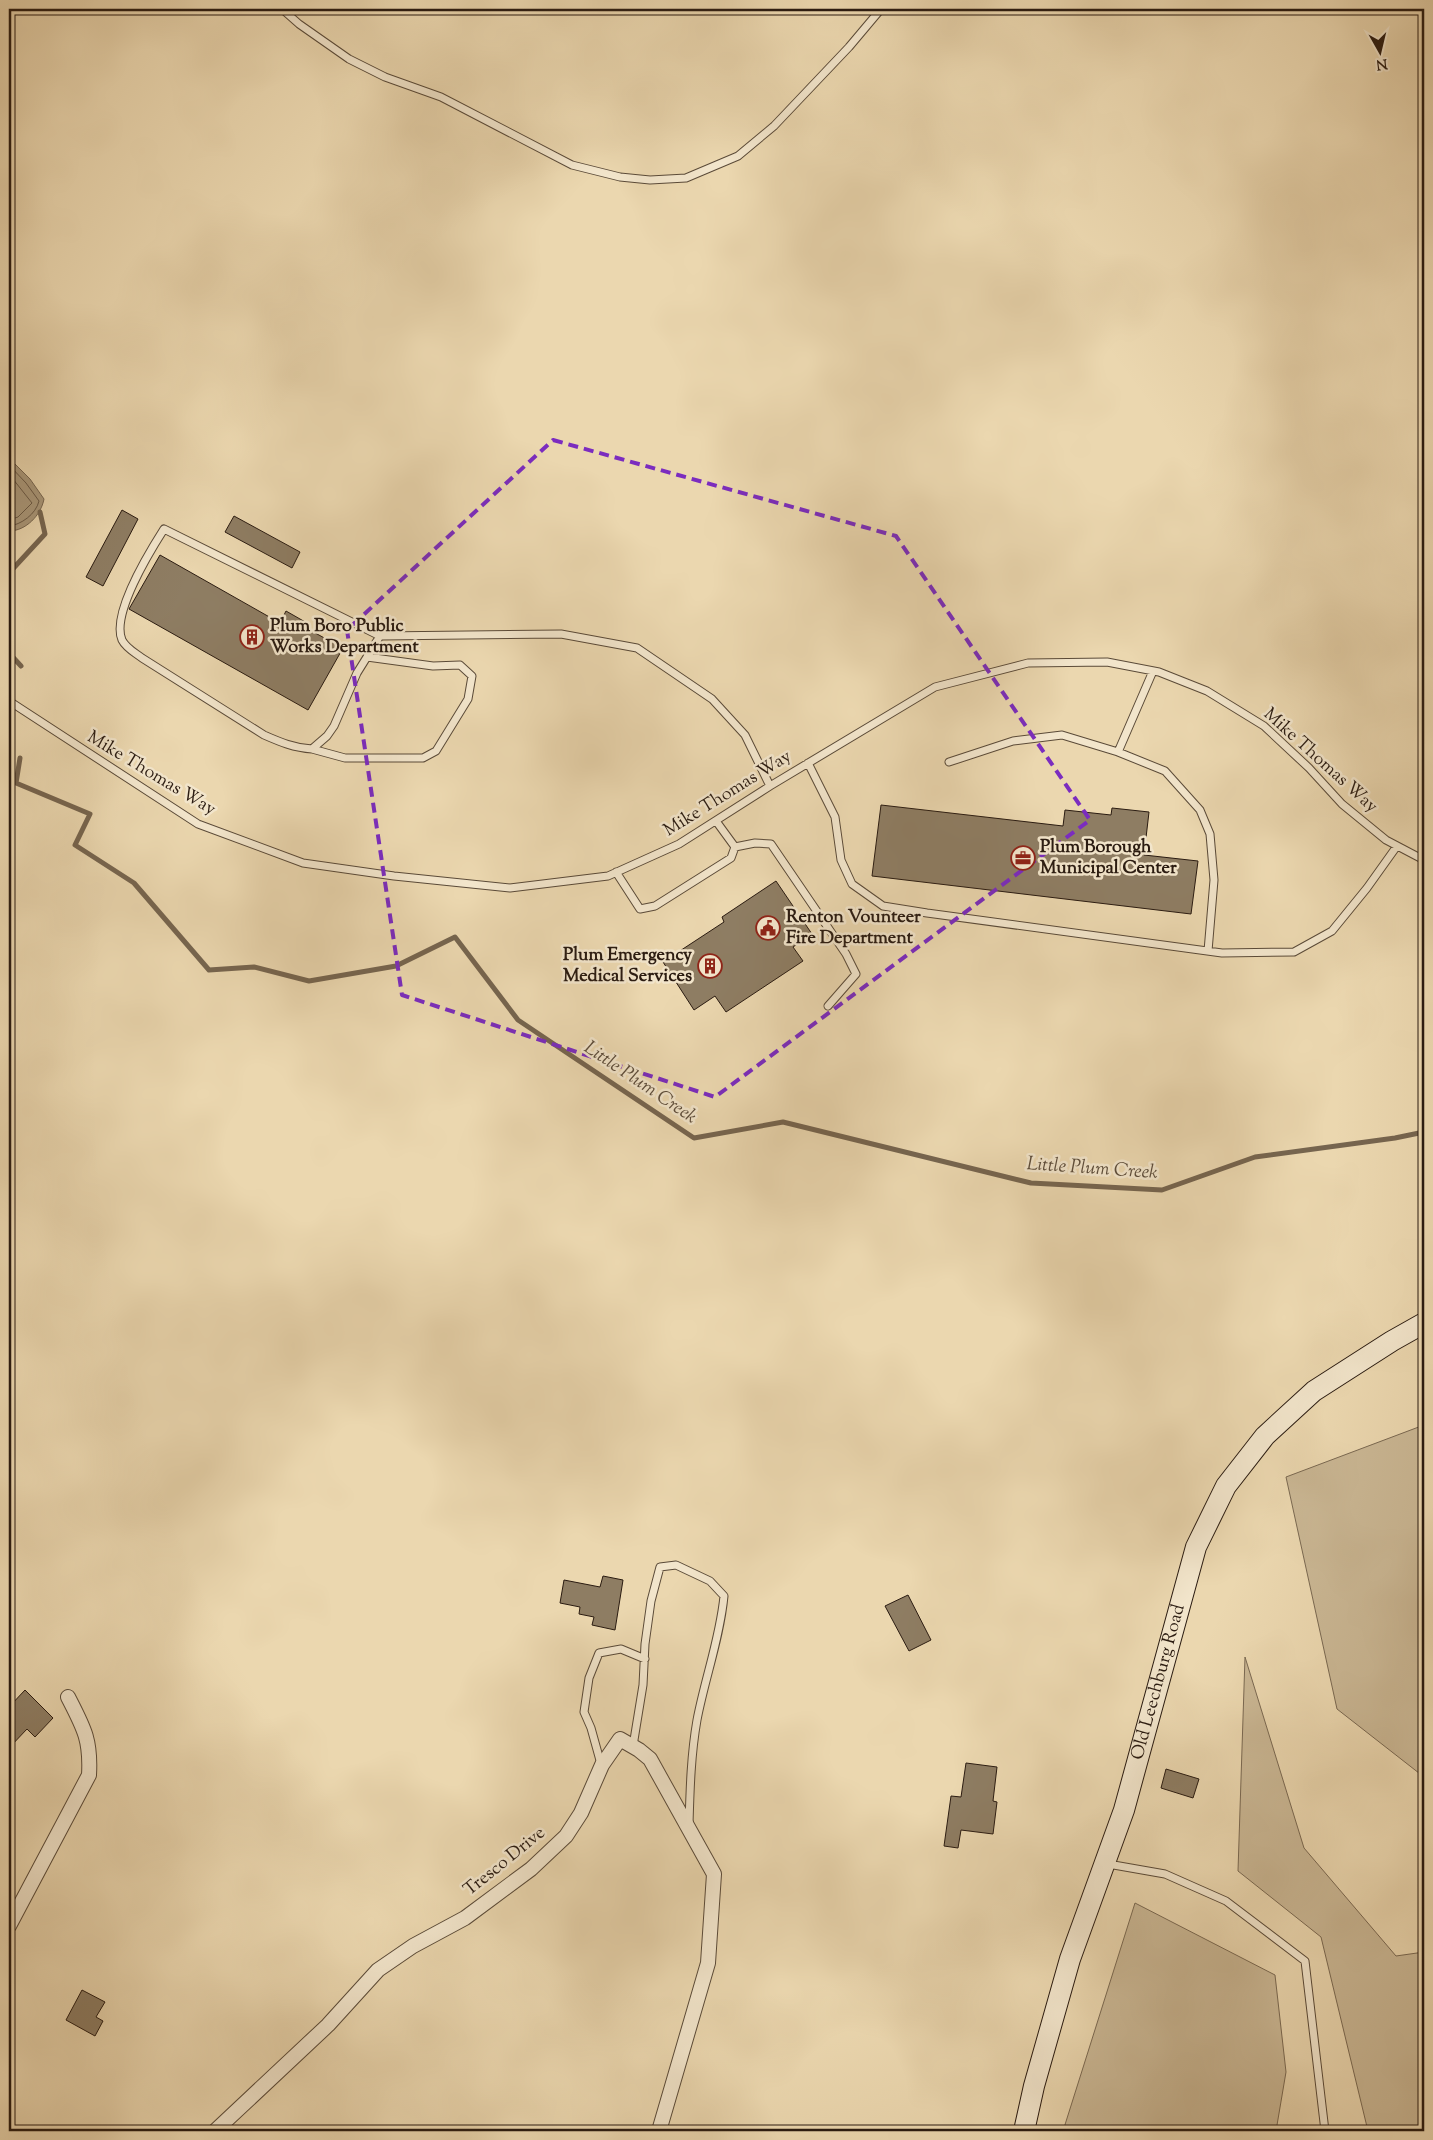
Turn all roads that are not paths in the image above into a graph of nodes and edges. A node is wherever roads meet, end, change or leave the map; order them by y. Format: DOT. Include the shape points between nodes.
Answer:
graph roads {
  1 [pos="282,9"];
  2 [pos="881,9"];
  3 [pos="380,636"];
  4 [pos="367,658"];
  5 [pos="1153,671"];
  6 [pos="9,701"];
  7 [pos="312,749"];
  8 [pos="1118,752"];
  9 [pos="949,762"];
  10 [pos="808,763"];
  11 [pos="770,786"];
  12 [pos="716,821"];
  13 [pos="1397,846"];
  14 [pos="735,847"];
  15 [pos="1424,860"];
  16 [pos="616,872"];
  17 [pos="1208,951"];
  18 [pos="828,1006"];
  19 [pos="1424,1324"];
  20 [pos="645,1659"];
  21 [pos="68,1697"];
  22 [pos="633,1746"];
  23 [pos="602,1765"];
  24 [pos="689,1826"];
  25 [pos="1105,1864"];
  26 [pos="9,1926"];
  27 [pos="215,2131"];
  28 [pos="659,2131"];
  29 [pos="1024,2131"];
  30 [pos="1325,2131"];
  1 -- 2 [label="lane" via="350,59 385,77 441,97 572,164 620,177 650,180 686,178 738,156 774,126"];
  3 -- 4 [label="lane"];
  3 -- 7 [label="lane" via="164,529 148,555 119,626 127,648 264,735 291,746"];
  3 -- 11 [label="lane" via="561,634 637,648 712,699 745,735"];
  4 -- 7 [label="lane" via="334,726"];
  4 -- 7 [label="lane" via="433,666 460,665 472,676 468,699 436,751 423,758 345,758"];
  5 -- 8 [label="lane"];
  5 -- 10 [label="lane, Mike Thomas Way" via="1107,662 1028,663 935,687"];
  5 -- 13 [label="lane, Mike Thomas Way" via="1207,691 1264,726 1342,804"];
  6 -- 16 [label="lane, Mike Thomas Way" via="198,824 303,863 510,888 608,876"];
  8 -- 9 [label="lane" via="1062,735 1013,741"];
  8 -- 17 [label="lane" via="1165,771 1200,810 1210,834 1214,880"];
  10 -- 11 [label="lane, Mike Thomas Way"];
  10 -- 17 [label="lane" via="835,817 841,860 852,884 884,906"];
  11 -- 12 [label="lane, Mike Thomas Way"];
  12 -- 14 [label="lane"];
  12 -- 16 [label="lane, Mike Thomas Way" via="679,844"];
  13 -- 15 [label="lane, Mike Thomas Way"];
  13 -- 17 [label="lane" via="1332,931 1294,952"];
  14 -- 16 [label="lane" via="731,858 655,906 640,909"];
  14 -- 18 [label="lane" via="771,844 846,954 856,974"];
  19 -- 25 [label="street, Old Leechburg Road" via="1314,1390 1265,1436 1226,1486 1196,1547 1124,1810"];
  20 -- 22 [label="lane"];
  20 -- 23 [label="lane" via="621,1649 599,1653 592,1670 584,1712"];
  20 -- 24 [label="lane" via="651,1601 660,1567 676,1565 710,1581 724,1596 722,1623 697,1720"];
  21 -- 26 [label="street" via="87,1734 91,1752 89,1775"];
  22 -- 23 [label="street, Tresco Drive" via="620,1739"];
  22 -- 24 [label="street" via="650,1759"];
  23 -- 27 [label="street, Tresco Drive" via="581,1813 566,1836 531,1869 465,1918 413,1946 378,1970 328,2025"];
  24 -- 28 [label="street" via="714,1874 708,1963"];
  25 -- 29 [label="street, Old Leechburg Road" via="1070,1959"];
  25 -- 30 [label="lane" via="1165,1874 1226,1901 1305,1962"];
}
